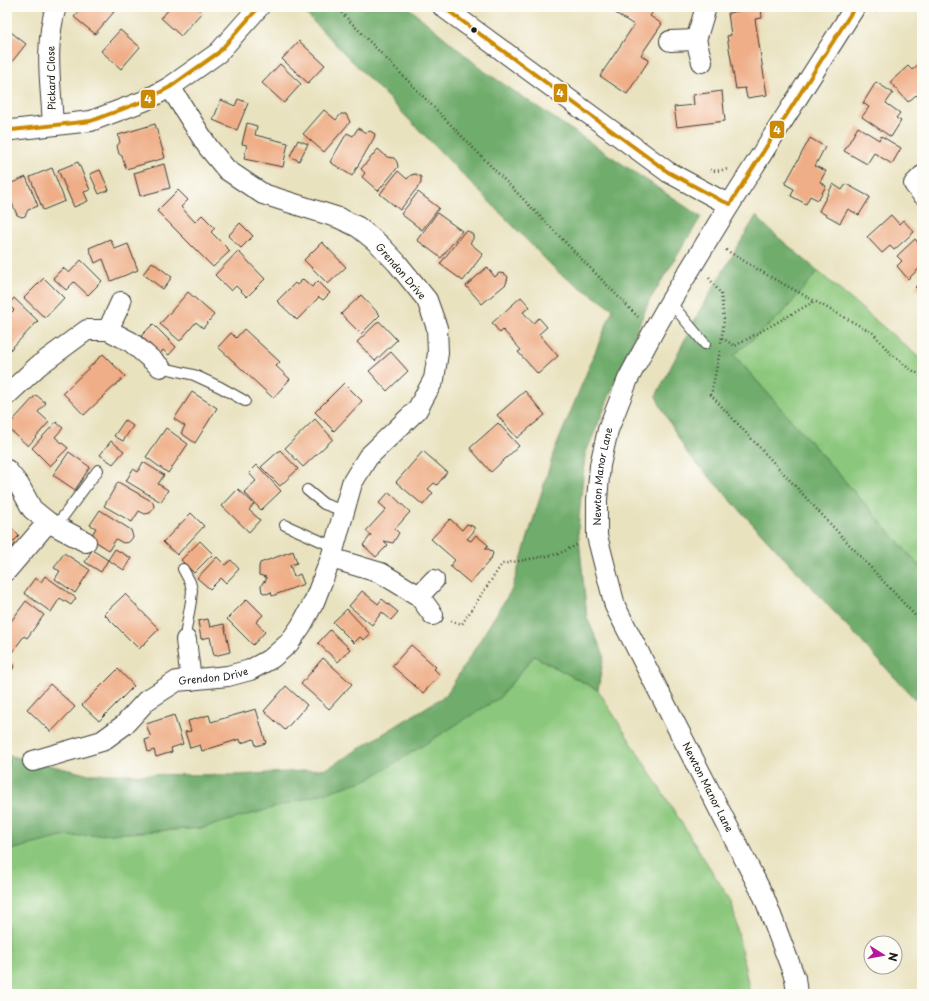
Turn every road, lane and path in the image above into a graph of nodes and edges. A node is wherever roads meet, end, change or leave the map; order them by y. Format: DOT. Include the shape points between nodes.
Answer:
graph roads {
  1 [pos="56,7"];
  2 [pos="259,7"];
  3 [pos="336,7"];
  4 [pos="444,7"];
  5 [pos="706,7"];
  6 [pos="855,7"];
  7 [pos="696,40"];
  8 [pos="670,41"];
  9 [pos="702,62"];
  10 [pos="170,87"];
  11 [pos="53,126"];
  12 [pos="7,129"];
  13 [pos="922,176"];
  14 [pos="922,194"];
  15 [pos="730,204"];
  16 [pos="709,240"];
  17 [pos="708,275"];
  18 [pos="816,301"];
  19 [pos="121,302"];
  20 [pos="670,302"];
  21 [pos="108,330"];
  22 [pos="653,332"];
  23 [pos="722,338"];
  24 [pos="705,344"];
  25 [pos="160,368"];
  26 [pos="922,376"];
  27 [pos="7,395"];
  28 [pos="245,401"];
  29 [pos="7,470"];
  30 [pos="98,470"];
  31 [pos="307,490"];
  32 [pos="344,511"];
  33 [pos="52,524"];
  34 [pos="285,525"];
  35 [pos="597,536"];
  36 [pos="86,542"];
  37 [pos="332,552"];
  38 [pos="183,569"];
  39 [pos="7,570"];
  40 [pos="434,580"];
  41 [pos="419,596"];
  42 [pos="433,615"];
  43 [pos="922,623"];
  44 [pos="186,640"];
  45 [pos="191,680"];
  46 [pos="33,761"];
  47 [pos="797,994"];
  1 -- 11 [label="street, Pickard Close" via="49,53"];
  2 -- 10 [label="street" via="218,54"];
  3 -- 22 [label="path"];
  4 -- 15 [label="street" via="668,172"];
  5 -- 7 [label="street"];
  6 -- 15 [label="street, Newton Manor Lane"];
  7 -- 8 [label="street"];
  7 -- 9 [label="street"];
  10 -- 11 [label="street" via="144,101 91,121"];
  10 -- 32 [label="street, Grendon Drive" via="208,147 227,170 262,194 339,218 358,227 379,244 427,300 437,328 438,354 434,379 417,410 368,457 352,483"];
  11 -- 12 [label="street"];
  13 -- 14 [label="street" via="914,184"];
  15 -- 16 [label="street, Newton Manor Lane"];
  16 -- 18 [label="path"];
  16 -- 20 [label="street, Newton Manor Lane"];
  17 -- 23 [label="path" via="721,294 724,320"];
  18 -- 23 [label="path" via="735,346"];
  18 -- 26 [label="path" via="873,332 889,352"];
  19 -- 21 [label="street"];
  20 -- 22 [label="street, Newton Manor Lane"];
  20 -- 24 [label="lane"];
  21 -- 25 [label="street" via="131,342"];
  21 -- 27 [label="street" via="87,330 38,366"];
  22 -- 35 [label="street, Newton Manor Lane" via="628,379 608,430 600,465"];
  23 -- 43 [label="path" via="711,395"];
  25 -- 28 [label="lane" via="194,375"];
  29 -- 33 [label="street" via="32,509"];
  30 -- 33 [label="lane"];
  31 -- 32 [label="lane" via="324,504"];
  32 -- 37 [label="street, Grendon Drive"];
  33 -- 36 [label="street"];
  33 -- 39 [label="street"];
  34 -- 37 [label="lane"];
  35 -- 42 [label="path" via="558,554 502,564 462,624"];
  35 -- 47 [label="street, Newton Manor Lane" via="615,606 764,897 795,978"];
  37 -- 41 [label="street" via="381,573"];
  37 -- 45 [label="street, Grendon Drive" via="314,602 289,643 272,658 250,670 228,676"];
  38 -- 44 [label="lane" via="192,590"];
  40 -- 41 [label="street"];
  41 -- 42 [label="street"];
  44 -- 45 [label="street"];
  45 -- 46 [label="street, Grendon Drive" via="177,681 146,700 124,725 102,741"];
}
